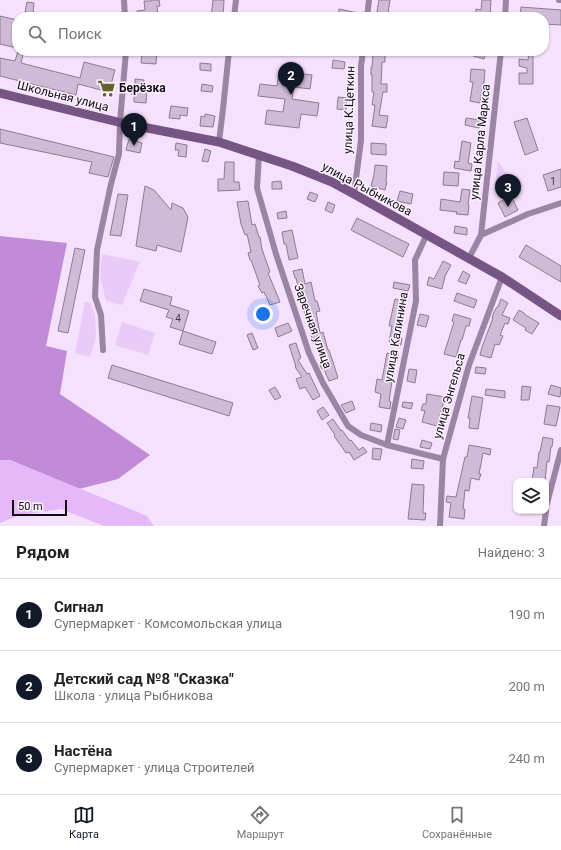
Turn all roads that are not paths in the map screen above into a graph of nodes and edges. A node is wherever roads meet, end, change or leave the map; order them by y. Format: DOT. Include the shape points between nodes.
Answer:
graph roads {
  1 [pos="124,0"];
  2 [pos="236,0"];
  3 [pos="369,0"];
  4 [pos="506,0"];
  5 [pos="125,12"];
  6 [pos="235,12"];
  7 [pos="368,12"];
  8 [pos="505,12"];
  9 [pos="126,56"];
  10 [pos="228,56"];
  11 [pos="362,56"];
  12 [pos="500,56"];
  13 [pos="0,93"];
  14 [pos="120,122"];
  15 [pos="219,142"];
  16 [pos="259,154"];
  17 [pos="354,194"];
  18 [pos="561,203"];
  19 [pos="426,234"];
  20 [pos="481,235"];
  21 [pos="469,258"];
  22 [pos="502,277"];
  23 [pos="561,316"];
  24 [pos="103,350"];
  25 [pos="387,445"];
  26 [pos="561,450"];
  27 [pos="443,459"];
  28 [pos="549,496"];
  29 [pos="546,514"];
  30 [pos="440,526"];
  31 [pos="544,526"];
  1 -- 5 [label="street"];
  2 -- 6 [label="street"];
  3 -- 7 [label="street"];
  4 -- 8 [label="street"];
  9 -- 14 [label="street"];
  10 -- 15 [label="street"];
  11 -- 17 [label="street, улица К.Цеткин" via="361,140"];
  12 -- 20 [label="street, улица Карла Маркса"];
  13 -- 14 [label="street, Школьная улица"];
  14 -- 15 [label="street, улица Рыбникова"];
  14 -- 24 [label="street" via="119,154 97,250 95,297 101,315"];
  15 -- 16 [label="street, улица Рыбникова"];
  16 -- 17 [label="street, улица Рыбникова" via="332,182"];
  16 -- 25 [label="street, Заречная улица" via="257,188 309,354 348,426 361,435"];
  17 -- 19 [label="street, улица Рыбникова"];
  18 -- 20 [label="street" via="528,214"];
  19 -- 21 [label="street, улица Рыбникова"];
  19 -- 25 [label="street, улица Калинина" via="415,260 416,301"];
  20 -- 21 [label="street"];
  21 -- 22 [label="street, улица Рыбникова"];
  22 -- 23 [label="street, улица Рыбникова"];
  22 -- 27 [label="street, улица Энгельса" via="469,365"];
  25 -- 27 [label="street, Заречная улица"];
  26 -- 28 [label="street"];
  27 -- 30 [label="street, улица Энгельса"];
  29 -- 31 [label="street"];
}
